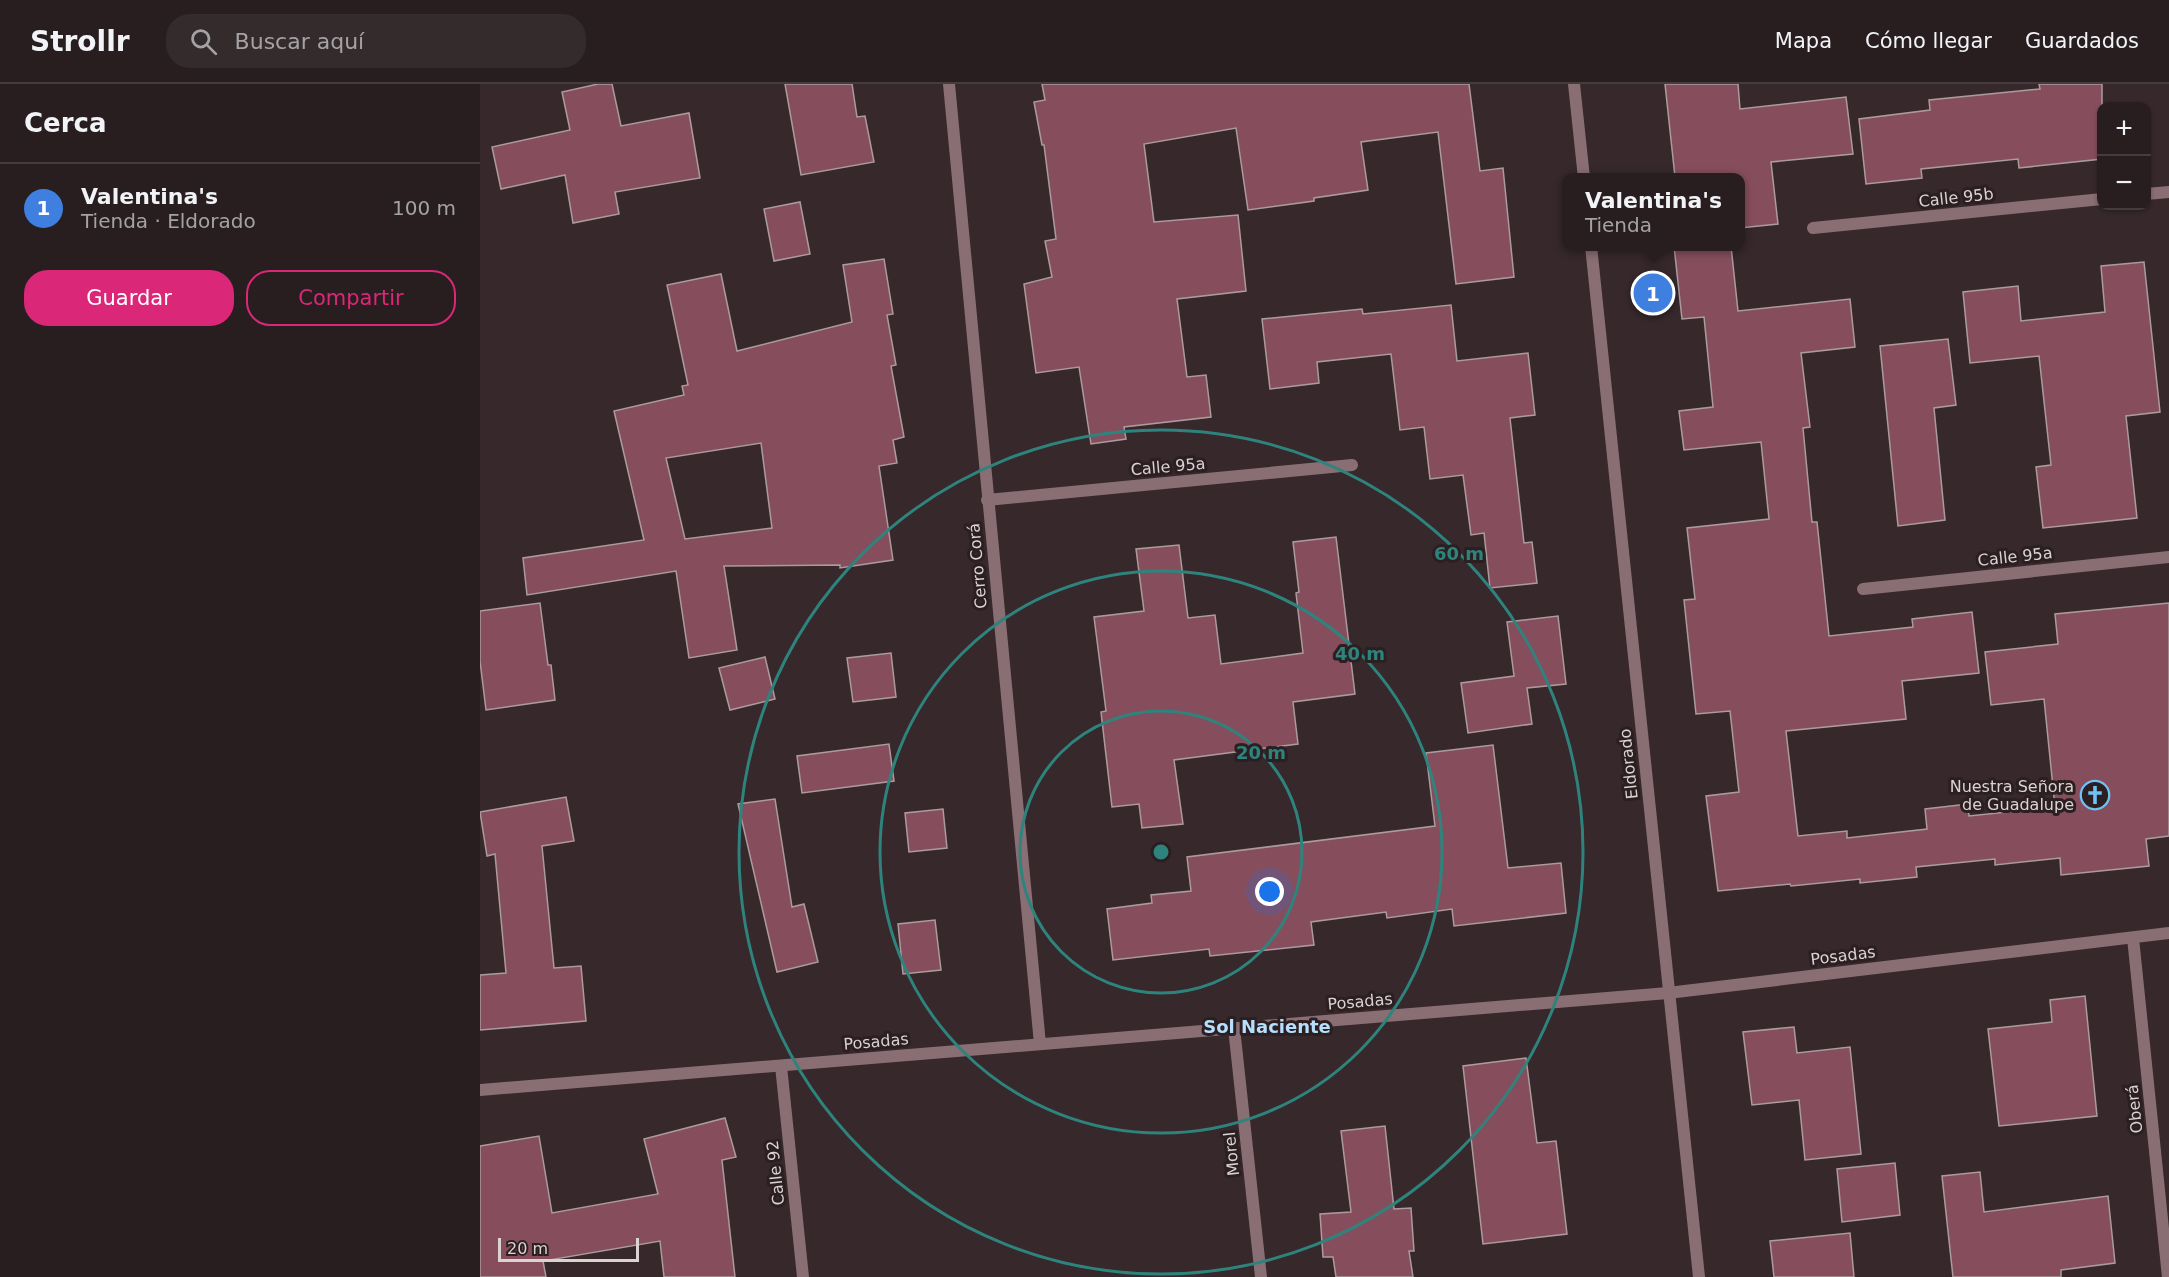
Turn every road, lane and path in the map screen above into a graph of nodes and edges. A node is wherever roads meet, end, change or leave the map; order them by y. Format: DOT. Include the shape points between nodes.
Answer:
graph roads {
  1 [pos="949,84"];
  2 [pos="1574,84"];
  3 [pos="1584,173"];
  4 [pos="2169,192"];
  5 [pos="2151,194"];
  6 [pos="2097,200"];
  7 [pos="1813,228"];
  8 [pos="1592,251"];
  9 [pos="1352,465"];
  10 [pos="987,500"];
  11 [pos="2169,557"];
  12 [pos="1863,589"];
  13 [pos="2169,933"];
  14 [pos="2133,938"];
  15 [pos="1668,993"];
  16 [pos="1234,1028"];
  17 [pos="1040,1044"];
  18 [pos="781,1066"];
  19 [pos="480,1090"];
  20 [pos="803,1277"];
  21 [pos="1261,1277"];
  22 [pos="1699,1277"];
  23 [pos="2168,1277"];
  1 -- 10 [label="street, Cerro Corá"];
  2 -- 3 [label="street"];
  4 -- 5 [label="street"];
  6 -- 7 [label="street, Calle 95b"];
  8 -- 15 [label="street, Eldorado"];
  9 -- 10 [label="street, Calle 95a"];
  10 -- 17 [label="street, Cerro Corá"];
  11 -- 12 [label="street, Calle 95a"];
  13 -- 14 [label="street, Posadas"];
  14 -- 15 [label="street, Posadas"];
  14 -- 23 [label="street, Oberá"];
  15 -- 16 [label="street, Posadas"];
  15 -- 22 [label="street, Eldorado"];
  16 -- 17 [label="street, Posadas"];
  16 -- 21 [label="street, Morel"];
  17 -- 18 [label="street, Posadas"];
  18 -- 19 [label="street, Posadas"];
  18 -- 20 [label="street, Calle 92"];
}
